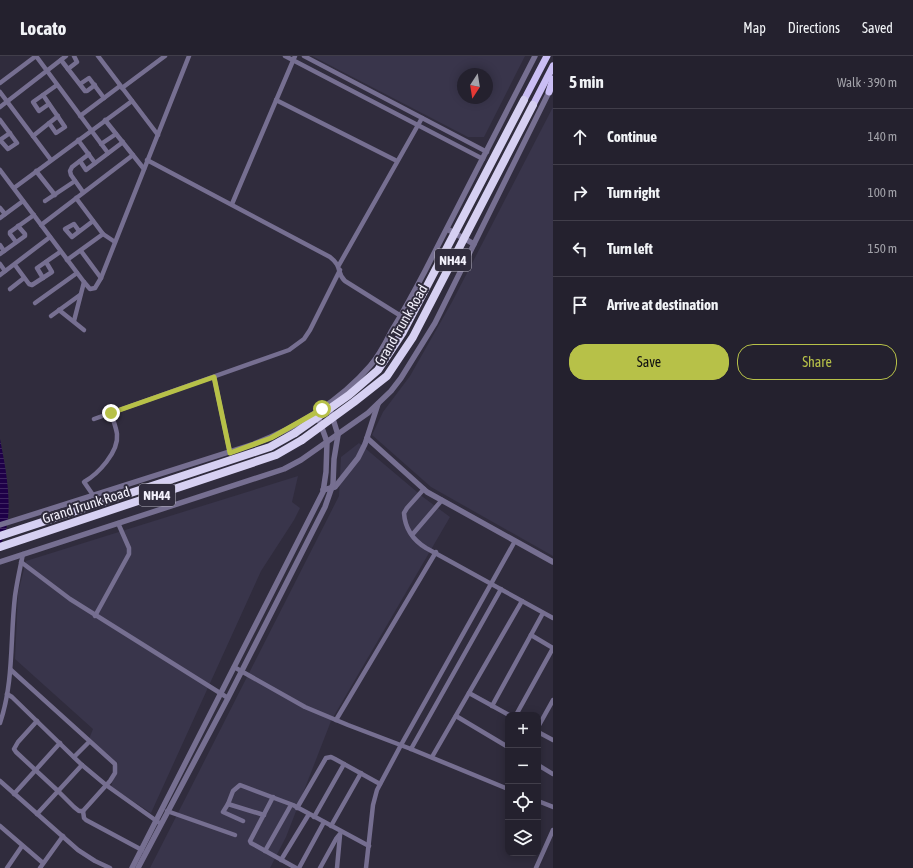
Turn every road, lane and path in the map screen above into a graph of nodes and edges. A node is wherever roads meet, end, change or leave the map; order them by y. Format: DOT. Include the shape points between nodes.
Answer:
graph roads {
  1 [pos="24,56"];
  2 [pos="66,56"];
  3 [pos="74,56"];
  4 [pos="105,56"];
  5 [pos="166,56"];
  6 [pos="189,56"];
  7 [pos="284,56"];
  8 [pos="304,56"];
  9 [pos="535,56"];
  10 [pos="547,56"];
  11 [pos="99,58"];
  12 [pos="294,58"];
  13 [pos="61,60"];
  14 [pos="28,62"];
  15 [pos="553,66"];
  16 [pos="68,69"];
  17 [pos="46,70"];
  18 [pos="553,79"];
  19 [pos="349,80"];
  20 [pos="0,83"];
  21 [pos="80,84"];
  22 [pos="553,84"];
  23 [pos="57,85"];
  24 [pos="95,85"];
  25 [pos="121,87"];
  26 [pos="345,88"];
  27 [pos="0,92"];
  28 [pos="549,92"];
  29 [pos="42,95"];
  30 [pos="104,98"];
  31 [pos="132,100"];
  32 [pos="276,100"];
  33 [pos="524,100"];
  34 [pos="389,101"];
  35 [pos="7,102"];
  36 [pos="49,104"];
  37 [pos="533,105"];
  38 [pos="0,107"];
  39 [pos="385,108"];
  40 [pos="58,116"];
  41 [pos="80,116"];
  42 [pos="422,118"];
  43 [pos="0,120"];
  44 [pos="105,120"];
  45 [pos="49,123"];
  46 [pos="417,126"];
  47 [pos="91,131"];
  48 [pos="10,133"];
  49 [pos="116,134"];
  50 [pos="158,135"];
  51 [pos="33,136"];
  52 [pos="0,140"];
  53 [pos="78,140"];
  54 [pos="123,142"];
  55 [pos="101,144"];
  56 [pos="486,152"];
  57 [pos="108,153"];
  58 [pos="89,154"];
  59 [pos="133,155"];
  60 [pos="51,160"];
  61 [pos="148,160"];
  62 [pos="397,160"];
  63 [pos="483,160"];
  64 [pos="80,161"];
  65 [pos="95,163"];
  66 [pos="144,169"];
  67 [pos="0,170"];
  68 [pos="36,172"];
  69 [pos="74,181"];
  70 [pos="14,188"];
  71 [pos="84,192"];
  72 [pos="55,195"];
  73 [pos="76,198"];
  74 [pos="23,201"];
  75 [pos="45,201"];
  76 [pos="232,204"];
  77 [pos="0,208"];
  78 [pos="5,214"];
  79 [pos="34,215"];
  80 [pos="0,218"];
  81 [pos="93,221"];
  82 [pos="41,224"];
  83 [pos="18,226"];
  84 [pos="447,229"];
  85 [pos="79,231"];
  86 [pos="103,234"];
  87 [pos="50,237"];
  88 [pos="16,242"];
  89 [pos="115,242"];
  90 [pos="474,244"];
  91 [pos="0,245"];
  92 [pos="81,251"];
  93 [pos="2,252"];
  94 [pos="60,252"];
  95 [pos="67,260"];
  96 [pos="46,262"];
  97 [pos="0,264"];
  98 [pos="15,265"];
  99 [pos="339,268"];
  100 [pos="5,271"];
  101 [pos="77,273"];
  102 [pos="0,275"];
  103 [pos="24,278"];
  104 [pos="43,278"];
  105 [pos="101,278"];
  106 [pos="84,282"];
  107 [pos="10,289"];
  108 [pos="80,295"];
  109 [pos="35,303"];
  110 [pos="59,310"];
  111 [pos="51,316"];
  112 [pos="401,316"];
  113 [pos="74,321"];
  114 [pos="84,330"];
  115 [pos="214,377"];
  116 [pos="329,404"];
  117 [pos="378,404"];
  118 [pos="316,412"];
  119 [pos="111,413"];
  120 [pos="94,419"];
  121 [pos="338,435"];
  122 [pos="367,438"];
  123 [pos="327,442"];
  124 [pos="230,453"];
  125 [pos="332,488"];
  126 [pos="424,489"];
  127 [pos="323,490"];
  128 [pos="93,495"];
  129 [pos="442,500"];
  130 [pos="118,523"];
  131 [pos="0,525"];
  132 [pos="412,535"];
  133 [pos="0,536"];
  134 [pos="515,541"];
  135 [pos="0,547"];
  136 [pos="436,552"];
  137 [pos="23,554"];
  138 [pos="0,562"];
  139 [pos="21,562"];
  140 [pos="553,562"];
  141 [pos="287,564"];
  142 [pos="294,568"];
  143 [pos="491,583"];
  144 [pos="501,589"];
  145 [pos="522,601"];
  146 [pos="543,613"];
  147 [pos="95,616"];
  148 [pos="553,618"];
  149 [pos="530,635"];
  150 [pos="553,648"];
  151 [pos="234,667"];
  152 [pos="11,670"];
  153 [pos="242,671"];
  154 [pos="221,693"];
  155 [pos="469,693"];
  156 [pos="7,694"];
  157 [pos="228,698"];
  158 [pos="553,700"];
  159 [pos="492,706"];
  160 [pos="551,709"];
  161 [pos="518,712"];
  162 [pos="505,713"];
  163 [pos="456,716"];
  164 [pos="336,720"];
  165 [pos="37,721"];
  166 [pos="0,723"];
  167 [pos="541,723"];
  168 [pos="541,734"];
  169 [pos="553,740"];
  170 [pos="89,742"];
  171 [pos="60,743"];
  172 [pos="401,745"];
  173 [pos="505,745"];
  174 [pos="412,748"];
  175 [pos="432,757"];
  176 [pos="74,758"];
  177 [pos="344,764"];
  178 [pos="82,765"];
  179 [pos="541,767"];
  180 [pos="36,771"];
  181 [pos="361,773"];
  182 [pos="553,774"];
  183 [pos="0,781"];
  184 [pos="380,784"];
  185 [pos="106,785"];
  186 [pos="505,788"];
  187 [pos="58,791"];
  188 [pos="14,794"];
  189 [pos="273,797"];
  190 [pos="541,802"];
  191 [pos="228,804"];
  192 [pos="291,805"];
  193 [pos="298,808"];
  194 [pos="553,808"];
  195 [pos="83,811"];
  196 [pos="168,811"];
  197 [pos="37,814"];
  198 [pos="309,814"];
  199 [pos="264,815"];
  200 [pos="314,817"];
  201 [pos="159,822"];
  202 [pos="243,822"];
  203 [pos="324,822"];
  204 [pos="0,826"];
  205 [pos="331,826"];
  206 [pos="553,830"];
  207 [pos="340,833"];
  208 [pos="235,835"];
  209 [pos="63,836"];
  210 [pos="551,841"];
  211 [pos="22,846"];
  212 [pos="369,846"];
  213 [pos="142,850"];
  214 [pos="265,851"];
  215 [pos="281,860"];
  216 [pos="43,863"];
  217 [pos="7,868"];
  218 [pos="40,868"];
  219 [pos="110,868"];
  220 [pos="132,868"];
  221 [pos="138,868"];
  222 [pos="297,868"];
  223 [pos="320,868"];
  224 [pos="337,868"];
  225 [pos="366,868"];
  226 [pos="536,868"];
  1 -- 14 [label="street"];
  2 -- 13 [label="street"];
  3 -- 16 [label="street" via="77,62"];
  4 -- 11 [label="street"];
  5 -- 25 [label="street"];
  6 -- 50 [label="street"];
  7 -- 12 [label="street"];
  8 -- 19 [label="street"];
  9 -- 56 [label="street"];
  10 -- 33 [label="highway, Grand Trunk Road / NH44"];
  11 -- 25 [label="street"];
  12 -- 26 [label="street"];
  12 -- 32 [label="street"];
  13 -- 16 [label="street"];
  13 -- 17 [label="street"];
  14 -- 17 [label="street" via="36,56"];
  14 -- 20 [label="street"];
  15 -- 37 [label="highway, Grand Trunk Road / NH44"];
  16 -- 21 [label="street"];
  17 -- 23 [label="street"];
  17 -- 35 [label="street"];
  18 -- 28 [label="highway"];
  19 -- 26 [label="street"];
  19 -- 34 [label="street"];
  21 -- 24 [label="street" via="89,78"];
  21 -- 24 [label="street" via="86,91"];
  22 -- 28 [label="street"];
  23 -- 29 [label="street"];
  23 -- 41 [label="street"];
  24 -- 30 [label="street"];
  25 -- 30 [label="street"];
  25 -- 31 [label="street"];
  26 -- 39 [label="street"];
  27 -- 35 [label="street"];
  28 -- 90 [label="street"];
  29 -- 36 [label="street"];
  29 -- 36 [label="street" via="33,104 39,111"];
  30 -- 41 [label="street"];
  31 -- 44 [label="street"];
  31 -- 50 [label="street"];
  32 -- 62 [label="street"];
  32 -- 76 [label="street"];
  33 -- 133 [label="highway, Grand Trunk Road / NH44, bridge" via="403,332 378,370 349,395 295,433 270,447"];
  34 -- 39 [label="street"];
  34 -- 42 [label="street"];
  35 -- 38 [label="street"];
  35 -- 51 [label="street"];
  36 -- 40 [label="street"];
  37 -- 135 [label="highway, Grand Trunk Road / NH44, bridge" via="412,338 387,376 313,432 276,455"];
  39 -- 46 [label="street"];
  40 -- 45 [label="street"];
  40 -- 45 [label="street" via="65,128 56,133"];
  41 -- 47 [label="street"];
  42 -- 46 [label="street"];
  42 -- 56 [label="street"];
  43 -- 48 [label="street"];
  44 -- 47 [label="street"];
  44 -- 49 [label="street"];
  45 -- 51 [label="street"];
  46 -- 62 [label="street"];
  46 -- 63 [label="street"];
  47 -- 53 [label="street"];
  47 -- 55 [label="street"];
  48 -- 52 [label="street"];
  48 -- 52 [label="street" via="16,144 7,148"];
  49 -- 54 [label="street"];
  49 -- 55 [label="street"];
  50 -- 61 [label="street"];
  51 -- 60 [label="street"];
  53 -- 58 [label="street"];
  53 -- 60 [label="street"];
  54 -- 57 [label="street"];
  54 -- 59 [label="street"];
  55 -- 57 [label="street"];
  56 -- 63 [label="street"];
  57 -- 65 [label="street"];
  58 -- 64 [label="street"];
  58 -- 65 [label="street"];
  59 -- 66 [label="street"];
  59 -- 71 [label="street"];
  60 -- 68 [label="street"];
  61 -- 66 [label="street"];
  61 -- 76 [label="street"];
  62 -- 99 [label="street"];
  63 -- 84 [label="street"];
  64 -- 65 [label="street" via="86,170"];
  64 -- 69 [label="street" via="70,171"];
  66 -- 89 [label="street"];
  67 -- 70 [label="street"];
  68 -- 70 [label="street"];
  68 -- 72 [label="street"];
  69 -- 71 [label="street"];
  69 -- 72 [label="street"];
  70 -- 74 [label="street"];
  71 -- 73 [label="street"];
  72 -- 75 [label="street"];
  73 -- 81 [label="street"];
  73 -- 82 [label="street"];
  74 -- 78 [label="street"];
  74 -- 79 [label="street"];
  76 -- 99 [label="street" via="330,257"];
  77 -- 78 [label="street"];
  78 -- 80 [label="street"];
  79 -- 82 [label="street"];
  79 -- 83 [label="street"];
  81 -- 85 [label="street"];
  81 -- 86 [label="street"];
  82 -- 87 [label="street"];
  83 -- 88 [label="street" via="10,233"];
  83 -- 88 [label="street" via="25,235"];
  84 -- 90 [label="street"];
  84 -- 112 [label="street"];
  86 -- 89 [label="street"];
  86 -- 92 [label="street"];
  87 -- 94 [label="street"];
  87 -- 98 [label="street"];
  88 -- 93 [label="street"];
  89 -- 105 [label="street"];
  90 -- 117 [label="street" via="435,323 401,378"];
  91 -- 93 [label="street"];
  92 -- 95 [label="street"];
  92 -- 105 [label="street"];
  94 -- 95 [label="street"];
  94 -- 96 [label="street"];
  95 -- 101 [label="street"];
  96 -- 104 [label="street" via="37,269"];
  96 -- 104 [label="street" via="52,272"];
  97 -- 100 [label="street"];
  98 -- 100 [label="street"];
  98 -- 103 [label="street"];
  99 -- 112 [label="street" via="345,281"];
  99 -- 115 [label="street" via="310,330 297,345 280,354"];
  100 -- 102 [label="street"];
  101 -- 106 [label="street"];
  101 -- 109 [label="street"];
  103 -- 104 [label="street" via="31,285"];
  103 -- 107 [label="street"];
  105 -- 106 [label="street" via="93,289"];
  106 -- 108 [label="street"];
  108 -- 110 [label="street"];
  108 -- 113 [label="street"];
  110 -- 111 [label="street"];
  110 -- 113 [label="street"];
  112 -- 116 [label="street" via="371,364"];
  113 -- 114 [label="street"];
  115 -- 119 [label="street"];
  115 -- 124 [label="street"];
  116 -- 118 [label="street"];
  116 -- 121 [label="street"];
  117 -- 121 [label="street"];
  117 -- 122 [label="street"];
  118 -- 123 [label="street"];
  118 -- 124 [label="street" via="271,438"];
  119 -- 120 [label="street"];
  119 -- 128 [label="street" via="117,435 116,444 110,457 94,476 84,482"];
  121 -- 123 [label="street"];
  121 -- 125 [label="street"];
  122 -- 125 [label="street" via="358,458"];
  122 -- 126 [label="street"];
  123 -- 127 [label="street"];
  123 -- 130 [label="street" via="284,469"];
  124 -- 128 [label="street"];
  125 -- 127 [label="street"];
  125 -- 142 [label="street"];
  126 -- 129 [label="street"];
  126 -- 132 [label="street" via="404,513"];
  127 -- 141 [label="street"];
  128 -- 131 [label="street"];
  129 -- 132 [label="street"];
  129 -- 134 [label="street"];
  130 -- 137 [label="street"];
  130 -- 147 [label="street" via="129,548 129,554"];
  132 -- 136 [label="street" via="420,544"];
  134 -- 140 [label="street"];
  134 -- 143 [label="street"];
  136 -- 143 [label="street"];
  136 -- 164 [label="street"];
  137 -- 138 [label="street"];
  137 -- 139 [label="street"];
  139 -- 147 [label="street"];
  139 -- 152 [label="street" via="15,597"];
  141 -- 142 [label="street"];
  141 -- 151 [label="street"];
  142 -- 153 [label="street"];
  143 -- 144 [label="street"];
  143 -- 172 [label="street"];
  144 -- 145 [label="street"];
  144 -- 174 [label="street"];
  145 -- 146 [label="street"];
  145 -- 155 [label="street"];
  146 -- 148 [label="street"];
  146 -- 149 [label="street"];
  147 -- 154 [label="street"];
  149 -- 150 [label="street"];
  149 -- 159 [label="street"];
  150 -- 161 [label="street"];
  151 -- 153 [label="street"];
  151 -- 154 [label="street"];
  152 -- 156 [label="street"];
  152 -- 170 [label="street"];
  153 -- 157 [label="street"];
  153 -- 164 [label="street" via="305,707"];
  154 -- 157 [label="street"];
  154 -- 201 [label="street"];
  155 -- 159 [label="street"];
  155 -- 163 [label="street"];
  156 -- 165 [label="street"];
  156 -- 166 [label="street"];
  157 -- 196 [label="street"];
  158 -- 160 [label="street"];
  159 -- 162 [label="street"];
  160 -- 167 [label="street"];
  163 -- 173 [label="street"];
  163 -- 175 [label="street"];
  164 -- 172 [label="street"];
  165 -- 171 [label="street"];
  165 -- 180 [label="street" via="14,749"];
  168 -- 169 [label="street"];
  170 -- 176 [label="street"];
  170 -- 185 [label="street" via="115,764 115,773"];
  171 -- 176 [label="street"];
  171 -- 180 [label="street"];
  172 -- 174 [label="street"];
  172 -- 184 [label="street"];
  174 -- 175 [label="street"];
  175 -- 186 [label="street"];
  176 -- 178 [label="street"];
  177 -- 181 [label="street"];
  177 -- 193 [label="street" via="331,757 326,758"];
  177 -- 200 [label="street"];
  178 -- 185 [label="street"];
  178 -- 187 [label="street"];
  179 -- 182 [label="street"];
  180 -- 187 [label="street"];
  180 -- 188 [label="street"];
  181 -- 184 [label="street"];
  181 -- 205 [label="street"];
  183 -- 188 [label="street"];
  184 -- 212 [label="street" via="373,805"];
  185 -- 195 [label="street"];
  185 -- 201 [label="street"];
  187 -- 195 [label="street" via="74,808"];
  187 -- 197 [label="street"];
  188 -- 197 [label="street"];
  189 -- 191 [label="street" via="240,785 233,791"];
  189 -- 192 [label="street"];
  189 -- 199 [label="street"];
  190 -- 194 [label="street"];
  191 -- 199 [label="street"];
  191 -- 202 [label="street" via="222,812"];
  192 -- 193 [label="street"];
  192 -- 214 [label="street"];
  193 -- 198 [label="street"];
  195 -- 213 [label="street" via="86,820"];
  196 -- 201 [label="street"];
  196 -- 208 [label="street"];
  197 -- 209 [label="street"];
  198 -- 200 [label="street"];
  198 -- 215 [label="street"];
  199 -- 214 [label="street" via="250,841"];
  200 -- 203 [label="street"];
  201 -- 213 [label="street"];
  201 -- 221 [label="street"];
  203 -- 205 [label="street"];
  203 -- 222 [label="street"];
  204 -- 211 [label="street"];
  205 -- 207 [label="street"];
  206 -- 210 [label="street"];
  207 -- 212 [label="street"];
  207 -- 223 [label="street"];
  207 -- 224 [label="street"];
  209 -- 216 [label="street"];
  209 -- 219 [label="street" via="84,855"];
  210 -- 226 [label="street"];
  211 -- 216 [label="street"];
  211 -- 217 [label="street"];
  212 -- 225 [label="street"];
  213 -- 220 [label="street"];
  214 -- 215 [label="street"];
  215 -- 222 [label="street"];
  216 -- 218 [label="street"];
}
